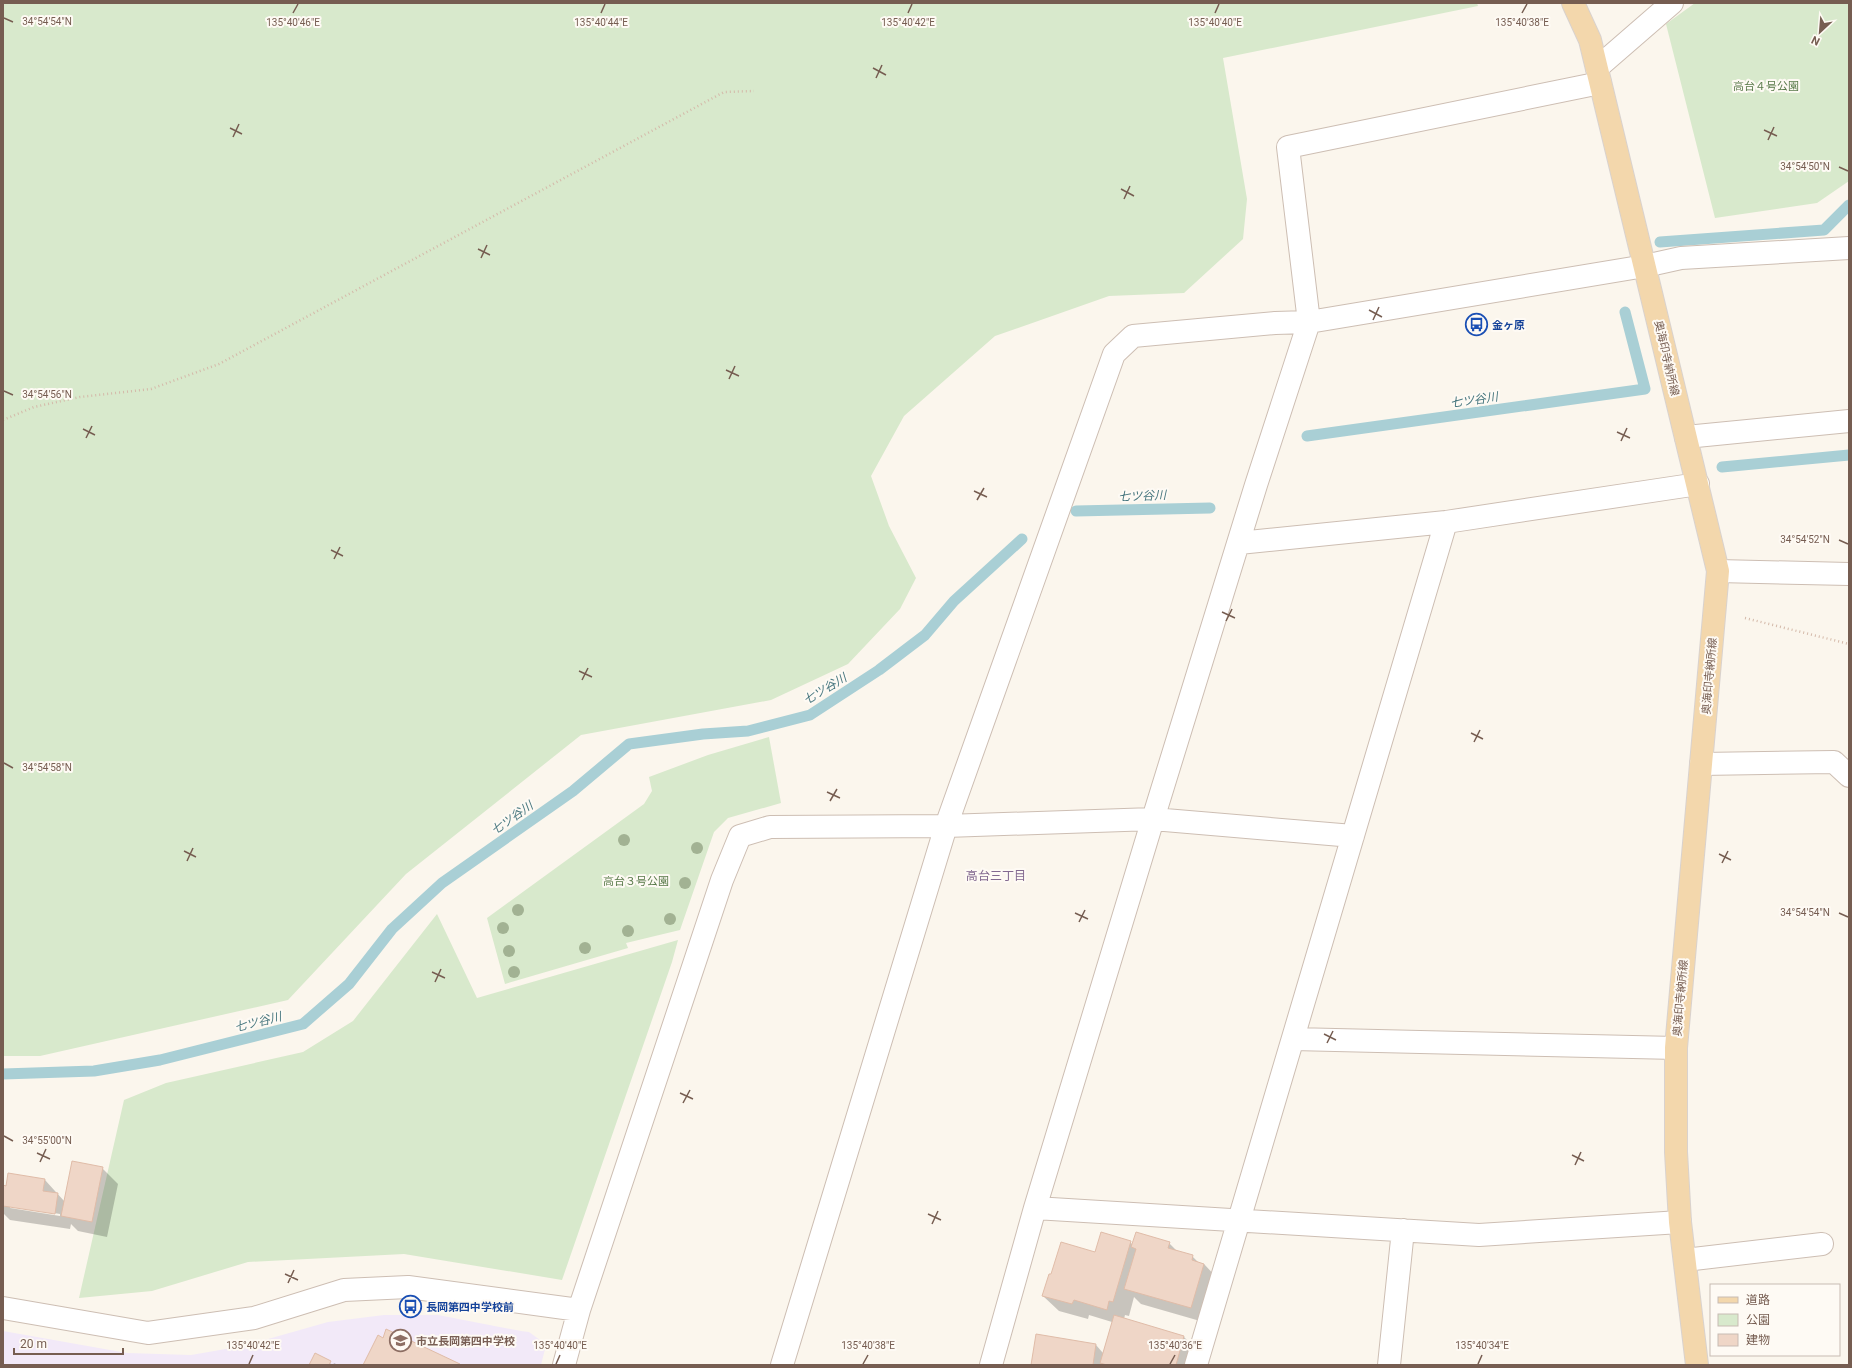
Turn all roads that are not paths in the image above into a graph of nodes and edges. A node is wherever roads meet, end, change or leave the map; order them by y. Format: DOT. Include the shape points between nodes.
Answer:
graph roads {
  1 [pos="1573,3"];
  2 [pos="1672,3"];
  3 [pos="1599,76"];
  4 [pos="1849,248"];
  5 [pos="1645,266"];
  6 [pos="1309,322"];
  7 [pos="1849,421"];
  8 [pos="1686,437"];
  9 [pos="1698,484"];
  10 [pos="1446,522"];
  11 [pos="1239,543"];
  12 [pos="1718,571"];
  13 [pos="1849,574"];
  14 [pos="1702,764"];
  15 [pos="1849,776"];
  16 [pos="1153,819"];
  17 [pos="946,826"];
  18 [pos="1353,836"];
  19 [pos="1293,1039"];
  20 [pos="1676,1048"];
  21 [pos="1035,1208"];
  22 [pos="1239,1220"];
  23 [pos="1680,1222"];
  24 [pos="1403,1230"];
  25 [pos="1822,1244"];
  26 [pos="1685,1260"];
  27 [pos="3,1308"];
  28 [pos="579,1310"];
  29 [pos="564,1365"];
  30 [pos="782,1365"];
  31 [pos="991,1365"];
  32 [pos="1196,1365"];
  33 [pos="1390,1365"];
  34 [pos="1698,1365"];
  1 -- 3 [label="main road, 奥海印寺納所線" via="1590,40"];
  2 -- 3 [label="street"];
  3 -- 5 [label="main road, 奥海印寺納所線"];
  3 -- 6 [label="street" via="1288,147"];
  4 -- 5 [label="street" via="1681,258"];
  5 -- 6 [label="street"];
  5 -- 8 [label="main road, 奥海印寺納所線"];
  6 -- 11 [label="street"];
  6 -- 17 [label="street" via="1133,336 1114,354"];
  7 -- 8 [label="street"];
  8 -- 9 [label="main road, 奥海印寺納所線"];
  9 -- 10 [label="street"];
  9 -- 12 [label="main road, 奥海印寺納所線"];
  10 -- 11 [label="street"];
  10 -- 18 [label="street"];
  11 -- 16 [label="street"];
  12 -- 13 [label="street"];
  12 -- 14 [label="main road, 奥海印寺納所線"];
  14 -- 15 [label="street" via="1834,762"];
  14 -- 20 [label="main road, 奥海印寺納所線"];
  16 -- 17 [label="street"];
  16 -- 18 [label="street"];
  16 -- 21 [label="street"];
  17 -- 28 [label="street" via="770,827 740,836 722,880"];
  17 -- 30 [label="street"];
  18 -- 19 [label="street"];
  19 -- 20 [label="street"];
  19 -- 22 [label="street"];
  20 -- 23 [label="main road, 奥海印寺納所線" via="1676,1152"];
  21 -- 22 [label="street"];
  21 -- 31 [label="street"];
  22 -- 24 [label="street"];
  22 -- 32 [label="street"];
  23 -- 24 [label="street" via="1479,1235"];
  23 -- 26 [label="main road, 奥海印寺納所線"];
  24 -- 33 [label="street"];
  25 -- 26 [label="street"];
  26 -- 34 [label="main road, 奥海印寺納所線"];
  27 -- 28 [label="street" via="148,1333 254,1318 344,1290 408,1287"];
  28 -- 29 [label="street"];
}
